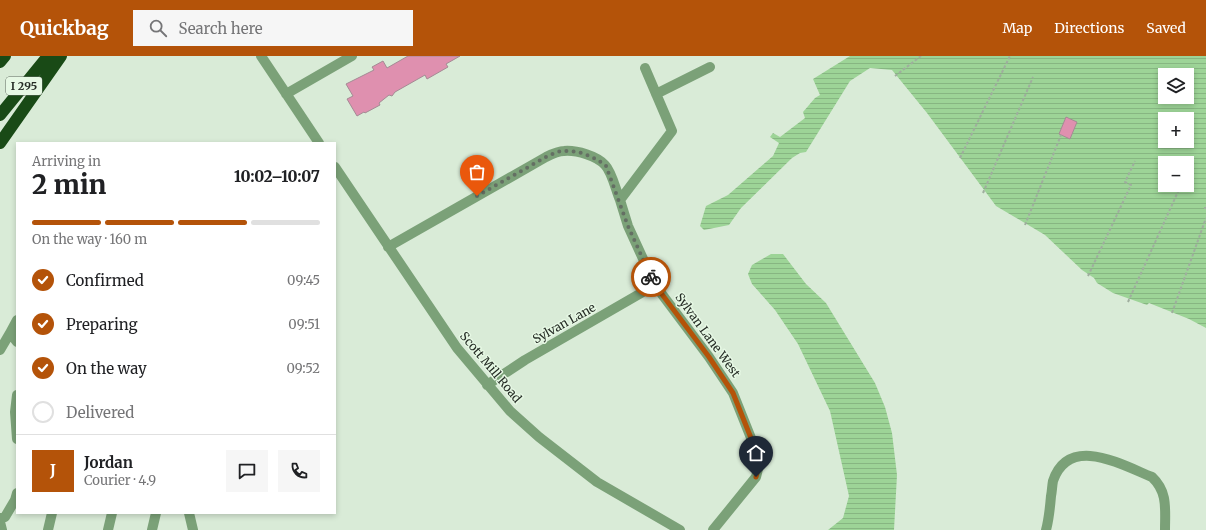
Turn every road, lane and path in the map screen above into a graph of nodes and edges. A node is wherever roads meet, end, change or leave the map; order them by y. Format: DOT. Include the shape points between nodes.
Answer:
graph roads {
  1 [pos="5,56"];
  2 [pos="48,56"];
  3 [pos="61,56"];
  4 [pos="261,56"];
  5 [pos="352,56"];
  6 [pos="921,56"];
  7 [pos="1010,56"];
  8 [pos="0,62"];
  9 [pos="710,67"];
  10 [pos="645,68"];
  11 [pos="895,76"];
  12 [pos="1033,77"];
  13 [pos="286,94"];
  14 [pos="656,94"];
  15 [pos="0,115"];
  16 [pos="1061,135"];
  17 [pos="318,142"];
  18 [pos="0,143"];
  19 [pos="960,158"];
  20 [pos="1135,161"];
  21 [pos="336,169"];
  22 [pos="1178,192"];
  23 [pos="983,193"];
  24 [pos="620,200"];
  25 [pos="1206,218"];
  26 [pos="1024,225"];
  27 [pos="388,247"];
  28 [pos="1088,276"];
  29 [pos="655,285"];
  30 [pos="1128,302"];
  31 [pos="1172,313"];
  32 [pos="16,322"];
  33 [pos="10,333"];
  34 [pos="16,341"];
  35 [pos="0,350"];
  36 [pos="487,385"];
  37 [pos="16,404"];
  38 [pos="16,426"];
  39 [pos="16,496"];
  40 [pos="52,514"];
  41 [pos="112,514"];
  42 [pos="156,514"];
  43 [pos="189,514"];
  44 [pos="0,518"];
  45 [pos="0,522"];
  46 [pos="2,530"];
  47 [pos="48,530"];
  48 [pos="108,530"];
  49 [pos="152,530"];
  50 [pos="193,530"];
  51 [pos="680,530"];
  52 [pos="713,530"];
  53 [pos="1046,530"];
  54 [pos="1165,530"];
  1 -- 8 [label="highway"];
  2 -- 15 [label="highway, I 295"];
  3 -- 18 [label="highway"];
  4 -- 13 [label="street"];
  5 -- 13 [label="street"];
  6 -- 11 [label="path"];
  7 -- 19 [label="path"];
  9 -- 14 [label="street"];
  10 -- 14 [label="street"];
  12 -- 23 [label="path"];
  13 -- 17 [label="street"];
  14 -- 24 [label="street" via="672,131"];
  16 -- 26 [label="path"];
  20 -- 28 [label="path" via="1125,182 1131,185"];
  21 -- 27 [label="street, Scott Mill Road"];
  22 -- 30 [label="path"];
  24 -- 27 [label="street, Sylvan Lane West" via="606,166 598,159 575,152 557,152"];
  24 -- 29 [label="street, Sylvan Lane West" via="628,226"];
  25 -- 31 [label="path"];
  27 -- 36 [label="street, Scott Mill Road" via="457,348"];
  29 -- 36 [label="street, Sylvan Lane" via="525,360"];
  29 -- 52 [label="street, Sylvan Lane West" via="733,393 755,448 759,465 756,477"];
  32 -- 33 [label="street"];
  33 -- 34 [label="street"];
  33 -- 35 [label="street"];
  36 -- 51 [label="street, Scott Mill Road" via="510,411 565,459 597,482"];
  37 -- 38 [label="street"];
  39 -- 44 [label="street" via="5,517"];
  40 -- 47 [label="street"];
  41 -- 48 [label="street"];
  42 -- 49 [label="street"];
  43 -- 50 [label="street"];
  45 -- 46 [label="street"];
  53 -- 54 [label="street" via="1053,481 1059,470 1067,461 1089,455 1152,476 1163,490"];
}
